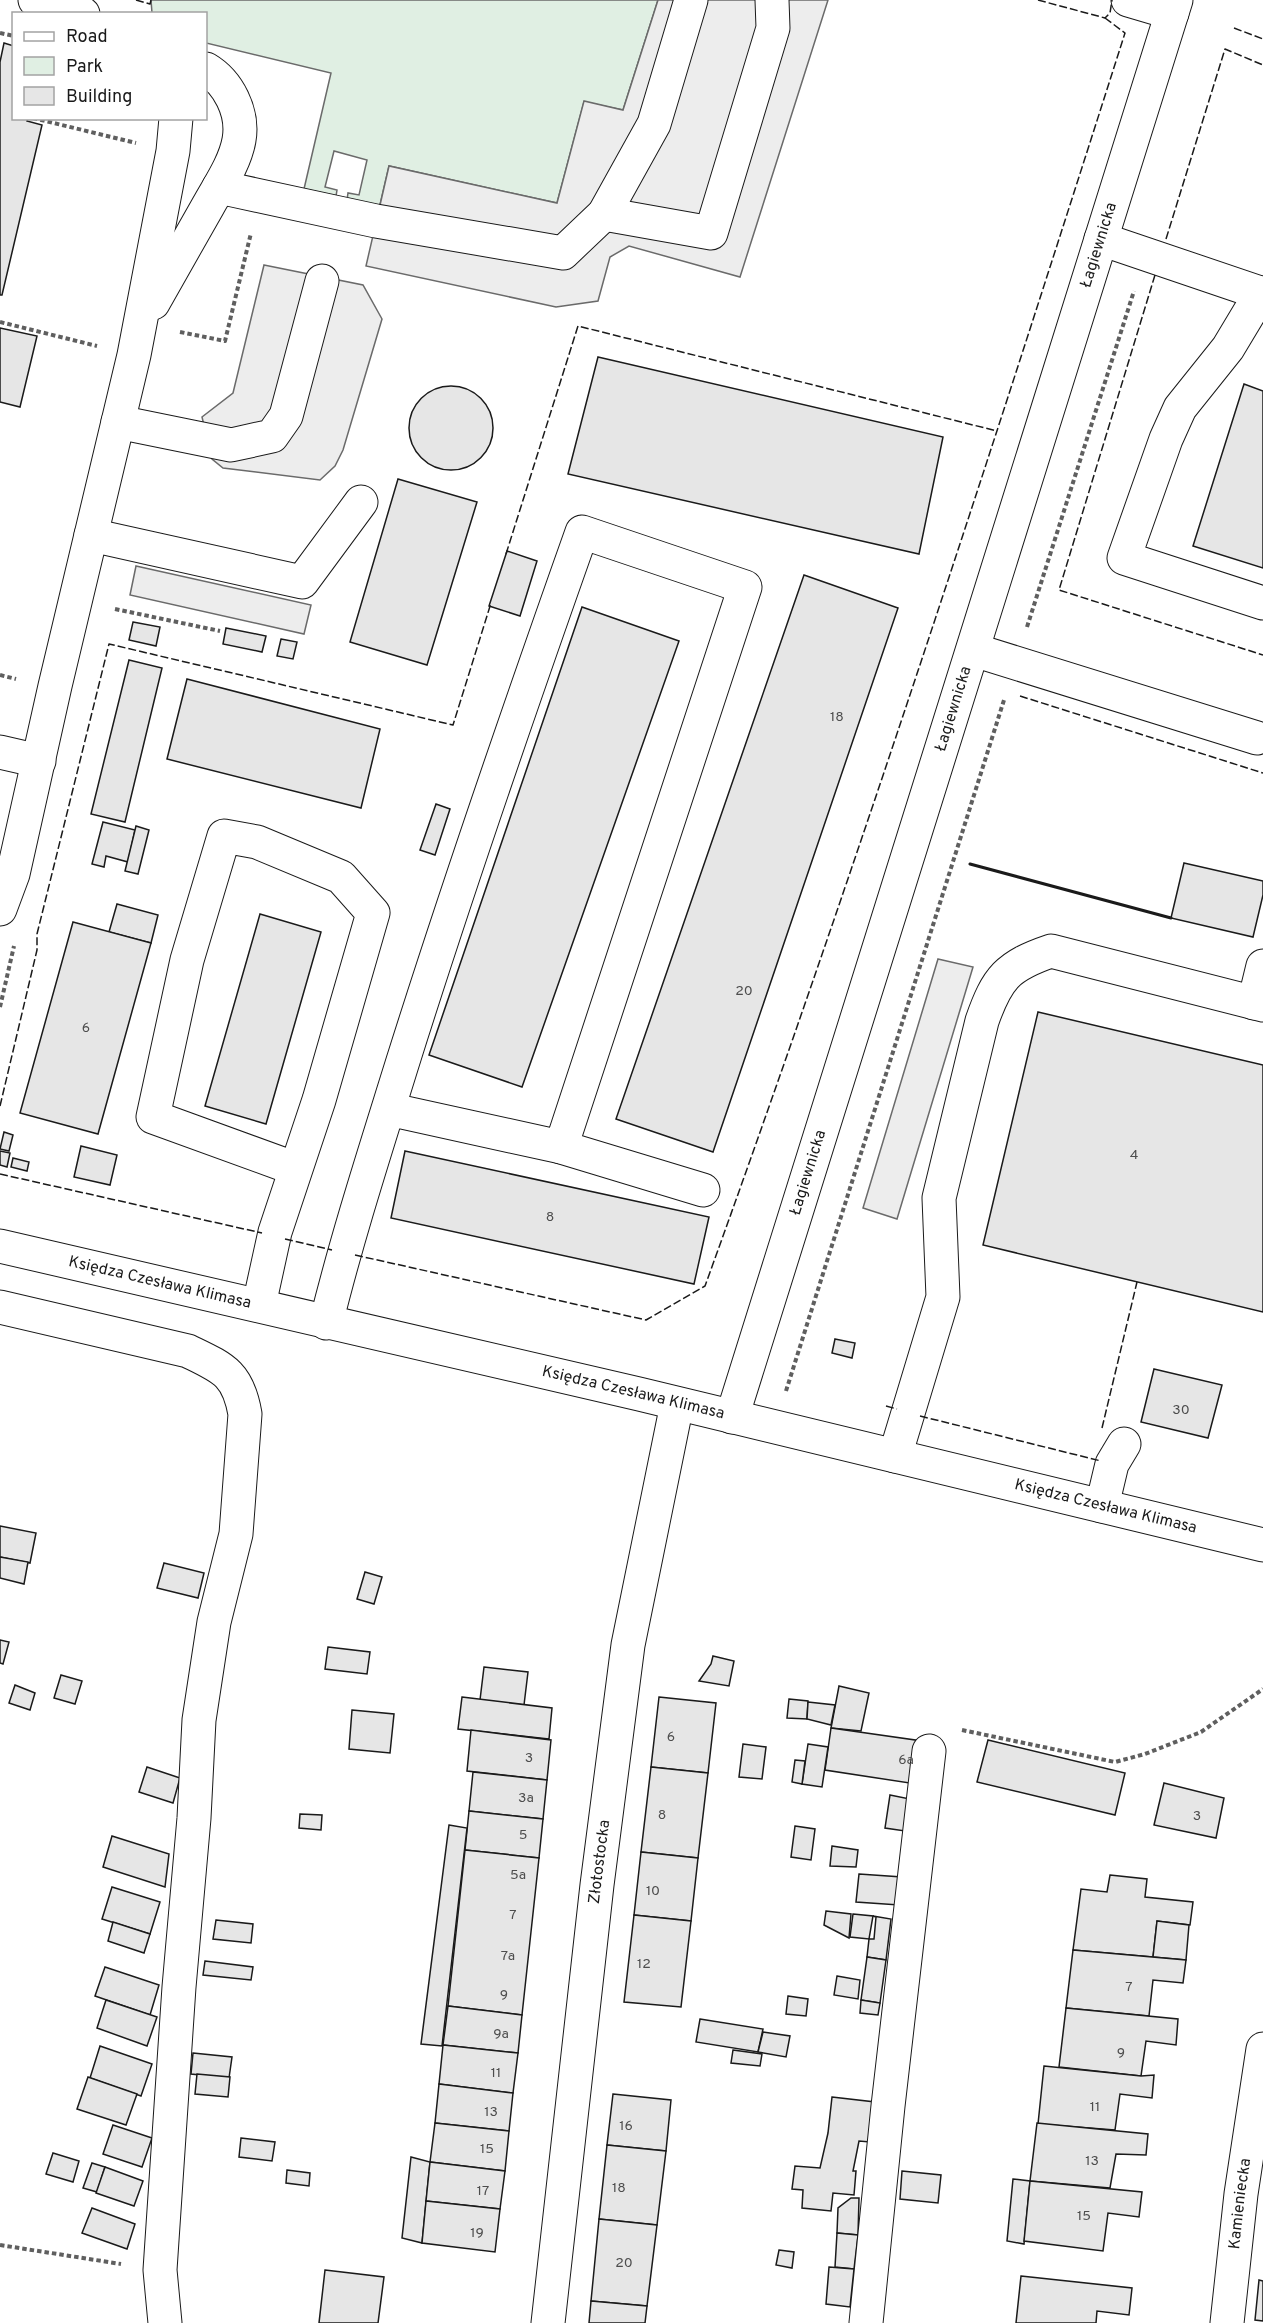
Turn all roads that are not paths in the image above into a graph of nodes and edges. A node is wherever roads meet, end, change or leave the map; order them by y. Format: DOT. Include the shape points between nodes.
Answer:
graph roads {
  1 [pos="35,0"];
  2 [pos="691,0"];
  3 [pos="772,0"];
  4 [pos="1128,0"];
  5 [pos="1174,7"];
  6 [pos="76,12"];
  7 [pos="207,70"];
  8 [pos="176,120"];
  9 [pos="219,187"];
  10 [pos="604,214"];
  11 [pos="1101,238"];
  12 [pos="322,281"];
  13 [pos="1262,293"];
  14 [pos="137,340"];
  15 [pos="118,422"];
  16 [pos="361,502"];
  17 [pos="92,535"];
  18 [pos="1263,603"];
  19 [pos="974,650"];
  20 [pos="1257,738"];
  21 [pos="0,752"];
  22 [pos="39,761"];
  23 [pos="10,837"];
  24 [pos="0,909"];
  25 [pos="1263,966"];
  26 [pos="1259,1004"];
  27 [pos="388,1109"];
  28 [pos="561,1147"];
  29 [pos="296,1169"];
  30 [pos="703,1190"];
  31 [pos="0,1246"];
  32 [pos="259,1305"];
  33 [pos="0,1307"];
  34 [pos="326,1323"];
  35 [pos="677,1404"];
  36 [pos="732,1417"];
  37 [pos="1124,1444"];
  38 [pos="895,1456"];
  39 [pos="1102,1506"];
  40 [pos="1263,1545"];
  41 [pos="929,1751"];
  42 [pos="1263,2049"];
  43 [pos="165,2323"];
  44 [pos="548,2323"];
  45 [pos="867,2323"];
  46 [pos="1227,2323"];
  1 -- 6 [label="street"];
  2 -- 10 [label="street" via="654,124"];
  3 -- 10 [label="street" via="773,28 711,233"];
  4 -- 5 [label="street"];
  5 -- 11 [label="street, Łagiewnicka"];
  7 -- 9 [label="street" via="219,77 238,114 240,139"];
  8 -- 14 [label="street"];
  9 -- 10 [label="street" via="376,221 563,253"];
  9 -- 14 [label="street"];
  11 -- 13 [label="street"];
  11 -- 19 [label="street, Łagiewnicka"];
  12 -- 15 [label="street" via="286,416 272,436 231,445"];
  13 -- 18 [label="street" via="1228,348 1180,408 1124,558"];
  14 -- 15 [label="street"];
  15 -- 17 [label="street"];
  16 -- 17 [label="street" via="302,582"];
  17 -- 22 [label="street"];
  19 -- 20 [label="street"];
  19 -- 36 [label="street, Łagiewnicka"];
  21 -- 22 [label="street"];
  22 -- 23 [label="street"];
  23 -- 24 [label="street" via="13,874"];
  25 -- 26 [label="street"];
  26 -- 38 [label="street" via="1051,951 1025,960 1002,977 982,1021 939,1198 943,1297"];
  27 -- 28 [label="street"];
  27 -- 28 [label="street" via="582,532 745,587"];
  27 -- 34 [label="street" via="346,1243"];
  28 -- 30 [label="street"];
  29 -- 29 [label="street" via="373,914 341,877 257,842 224,836 187,960 153,1117"];
  29 -- 32 [label="street" via="275,1232"];
  31 -- 32 [label="street, Księdza Czesława Klimasa"];
  32 -- 34 [label="street, Księdza Czesława Klimasa"];
  33 -- 43 [label="street" via="188,1351 234,1379 242,1395 245,1414 236,1534 214,1622 199,1720 160,2270"];
  34 -- 35 [label="street, Księdza Czesława Klimasa"];
  35 -- 36 [label="street, Księdza Czesława Klimasa"];
  35 -- 44 [label="street, Złotostocka" via="628,1646"];
  36 -- 38 [label="street, Księdza Czesława Klimasa"];
  37 -- 39 [label="street" via="1112,1464"];
  38 -- 39 [label="street, Księdza Czesława Klimasa"];
  39 -- 40 [label="street, Księdza Czesława Klimasa"];
  41 -- 45 [label="street"];
  42 -- 46 [label="street, Kamieniecka"];
}
